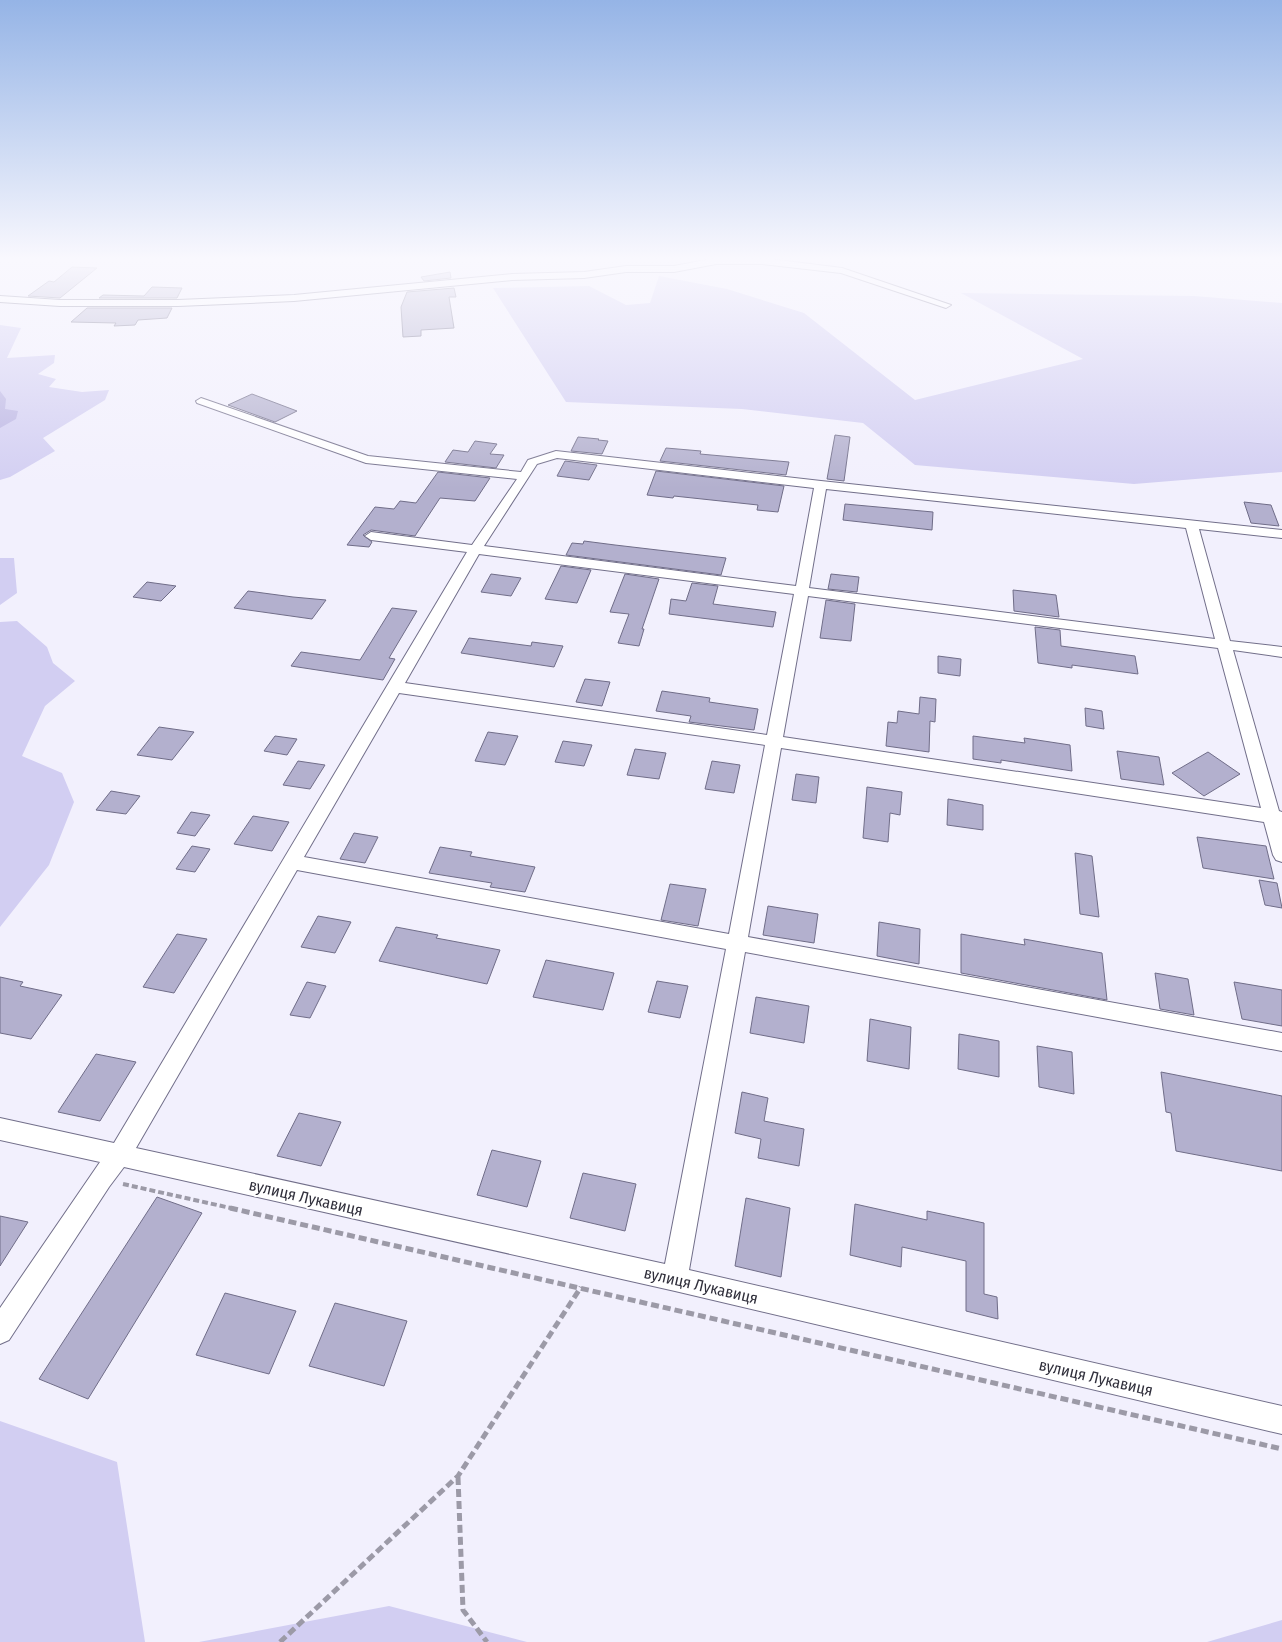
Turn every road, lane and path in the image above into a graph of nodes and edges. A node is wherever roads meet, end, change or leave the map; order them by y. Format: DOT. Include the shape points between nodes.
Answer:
graph roads {
  1 [pos="201,401"];
  2 [pos="525,476"];
  3 [pos="821,485"];
  4 [pos="1191,524"];
  5 [pos="1282,534"];
  6 [pos="371,536"];
  7 [pos="475,550"];
  8 [pos="801,591"];
  9 [pos="1224,645"];
  10 [pos="1282,652"];
  11 [pos="395,687"];
  12 [pos="774,741"];
  13 [pos="1277,818"];
  14 [pos="1282,855"];
  15 [pos="292,862"];
  16 [pos="737,943"];
  17 [pos="1282,1042"];
  18 [pos="0,1129"];
  19 [pos="119,1156"];
  20 [pos="101,1179"];
  21 [pos="676,1279"];
  22 [pos="581,1287"];
  23 [pos="0,1332"];
  24 [pos="1282,1420"];
  25 [pos="1282,1449"];
  26 [pos="458,1476"];
  27 [pos="280,1642"];
  28 [pos="487,1642"];
  1 -- 2 [label="street" via="366,459"];
  2 -- 3 [label="street" via="532,462 556,454"];
  2 -- 7 [label="street"];
  3 -- 4 [label="street"];
  3 -- 8 [label="street"];
  4 -- 5 [label="street"];
  4 -- 9 [label="street"];
  6 -- 7 [label="street"];
  7 -- 8 [label="street"];
  7 -- 11 [label="street"];
  8 -- 9 [label="street"];
  8 -- 12 [label="street"];
  9 -- 10 [label="street"];
  9 -- 13 [label="street"];
  11 -- 12 [label="street"];
  11 -- 15 [label="street"];
  12 -- 13 [label="street"];
  12 -- 16 [label="street"];
  13 -- 14 [label="street"];
  15 -- 16 [label="street"];
  15 -- 19 [label="street"];
  16 -- 17 [label="street"];
  16 -- 21 [label="street"];
  18 -- 19 [label="street, вулиця Лукавиця"];
  19 -- 20 [label="street"];
  19 -- 21 [label="street, вулиця Лукавиця"];
  20 -- 22 [label="path"];
  20 -- 23 [label="street"];
  21 -- 24 [label="street, вулиця Лукавиця"];
  22 -- 25 [label="path"];
  22 -- 26 [label="path"];
  26 -- 27 [label="path"];
  26 -- 28 [label="path" via="463,1610"];
}
